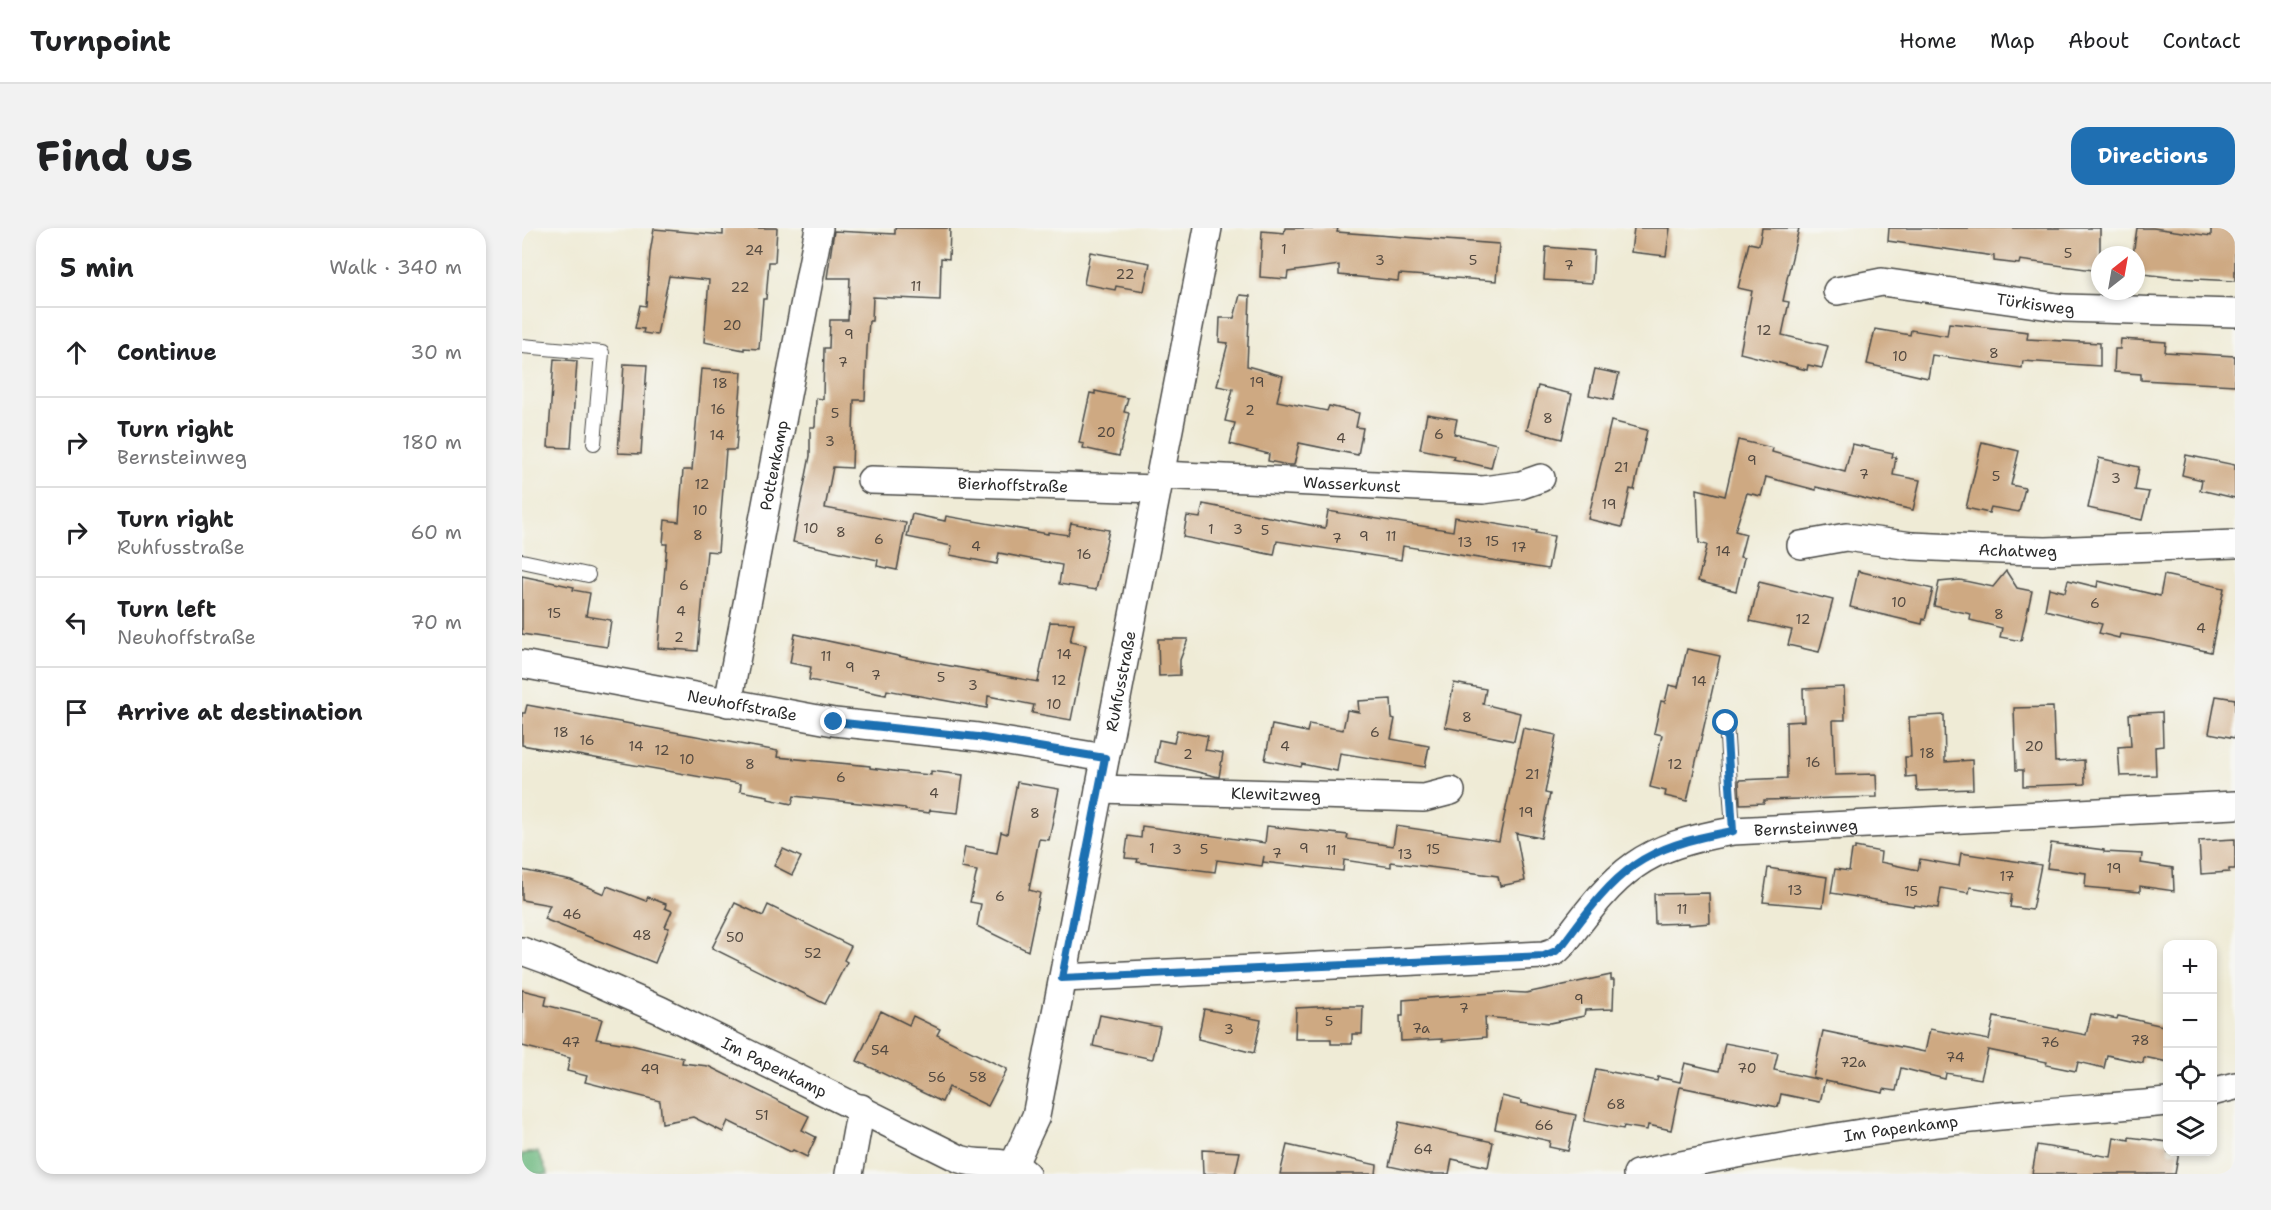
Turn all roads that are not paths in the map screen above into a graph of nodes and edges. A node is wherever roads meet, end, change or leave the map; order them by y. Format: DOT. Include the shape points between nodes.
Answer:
graph roads {
  1 [pos="819,228"];
  2 [pos="1208,228"];
  3 [pos="1837,291"];
  4 [pos="2235,313"];
  5 [pos="522,346"];
  6 [pos="594,443"];
  7 [pos="1541,478"];
  8 [pos="871,480"];
  9 [pos="1158,482"];
  10 [pos="2235,544"];
  11 [pos="1801,545"];
  12 [pos="522,561"];
  13 [pos="588,575"];
  14 [pos="522,664"];
  15 [pos="728,703"];
  16 [pos="1726,723"];
  17 [pos="1105,758"];
  18 [pos="1099,789"];
  19 [pos="1451,791"];
  20 [pos="2235,805"];
  21 [pos="1733,831"];
  22 [pos="522,951"];
  23 [pos="1062,978"];
  24 [pos="2235,1086"];
  25 [pos="2217,1091"];
  26 [pos="2163,1102"];
  27 [pos="861,1108"];
  28 [pos="1020,1170"];
  29 [pos="849,1174"];
  30 [pos="1637,1174"];
  1 -- 15 [label="street, Pottenkamp"];
  2 -- 9 [label="street, Ruhfusstraße"];
  3 -- 4 [label="street, Türkisweg" via="1882,282 2064,308"];
  5 -- 6 [label="lane" via="602,353"];
  7 -- 9 [label="street, Wasserkunst" via="1483,490"];
  8 -- 9 [label="street, Bierhoffstraße"];
  9 -- 17 [label="street, Ruhfusstraße"];
  10 -- 11 [label="street, Achatweg" via="2046,551 1912,546 1846,537"];
  12 -- 13 [label="lane"];
  14 -- 15 [label="street, Neuhoffstraße"];
  15 -- 17 [label="street, Neuhoffstraße" via="834,722 978,737"];
  16 -- 21 [label="lane"];
  17 -- 18 [label="street, Ruhfusstraße"];
  18 -- 19 [label="street, Klewitzweg" via="1424,798"];
  18 -- 23 [label="street, Ruhfusstraße"];
  20 -- 21 [label="street, Bernsteinweg"];
  21 -- 23 [label="street, Bernsteinweg" via="1653,852 1607,887 1564,943 1544,956"];
  22 -- 27 [label="street, Im Papenkamp" via="628,995"];
  23 -- 28 [label="street, Ruhfusstraße" via="1036,1116"];
  24 -- 25 [label="street"];
  26 -- 30 [label="street, Im Papenkamp" via="1940,1122 1727,1155"];
  27 -- 28 [label="street, Im Papenkamp" via="960,1159 1004,1163"];
  27 -- 29 [label="street"];
}
